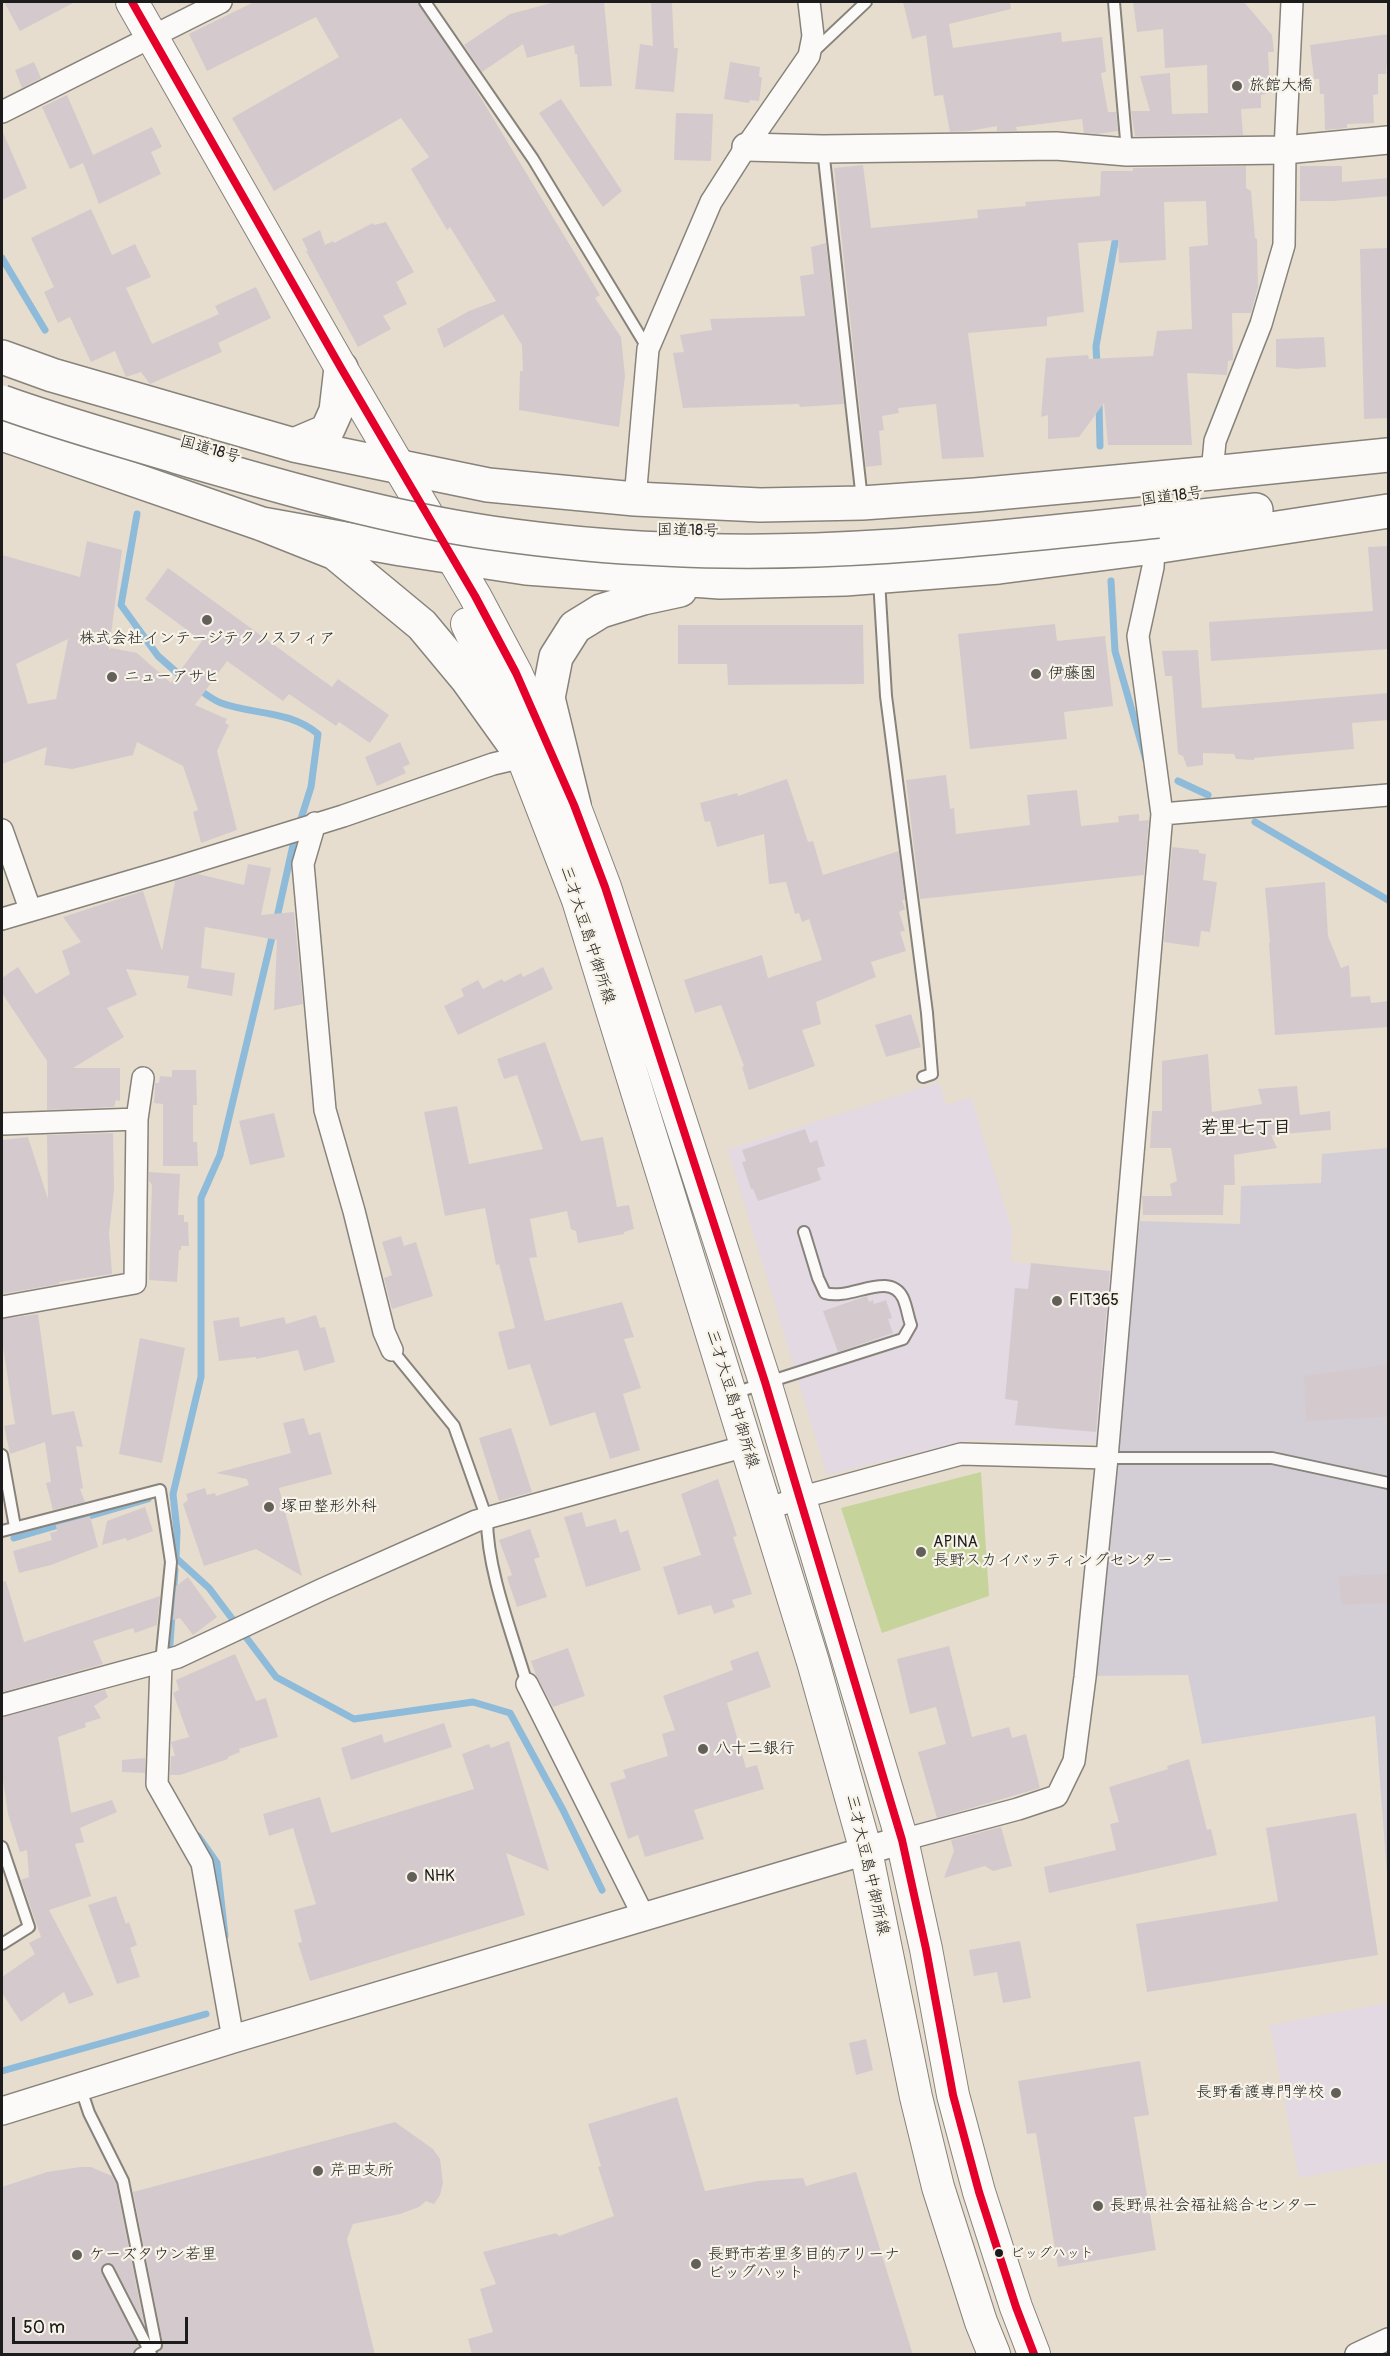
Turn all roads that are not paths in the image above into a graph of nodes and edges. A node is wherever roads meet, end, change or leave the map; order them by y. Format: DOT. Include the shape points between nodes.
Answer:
graph roads {
  1 [pos="132,2"];
  2 [pos="221,2"];
  3 [pos="425,2"];
  4 [pos="809,2"];
  5 [pos="866,2"];
  6 [pos="1114,2"];
  7 [pos="1292,2"];
  8 [pos="151,36"];
  9 [pos="809,56"];
  10 [pos="2,112"];
  11 [pos="1389,140"];
  12 [pos="746,147"];
  13 [pos="823,148"];
  14 [pos="1285,150"];
  15 [pos="1127,152"];
  16 [pos="648,349"];
  17 [pos="2,357"];
  18 [pos="341,368"];
  19 [pos="2,387"];
  20 [pos="2,402"];
  21 [pos="2,434"];
  22 [pos="294,445"];
  23 [pos="1389,455"];
  24 [pos="399,466"];
  25 [pos="1389,468"];
  26 [pos="1212,473"];
  27 [pos="1389,495"];
  28 [pos="635,499"];
  29 [pos="862,503"];
  30 [pos="1389,510"];
  31 [pos="1156,522"];
  32 [pos="262,524"];
  33 [pos="441,555"];
  34 [pos="879,576"];
  35 [pos="720,582"];
  36 [pos="523,757"];
  37 [pos="1389,795"];
  38 [pos="574,805"];
  39 [pos="1162,813"];
  40 [pos="302,827"];
  41 [pos="2,830"];
  42 [pos="30,909"];
  43 [pos="2,919"];
  44 [pos="923,1077"];
  45 [pos="143,1078"];
  46 [pos="137,1119"];
  47 [pos="2,1124"];
  48 [pos="804,1232"];
  49 [pos="2,1307"];
  50 [pos="392,1350"];
  51 [pos="765,1382"];
  52 [pos="731,1394"];
  53 [pos="746,1446"];
  54 [pos="2,1455"];
  55 [pos="1107,1458"];
  56 [pos="1389,1483"];
  57 [pos="799,1498"];
  58 [pos="765,1510"];
  59 [pos="487,1519"];
  60 [pos="15,1527"];
  61 [pos="2,1531"];
  62 [pos="167,1661"];
  63 [pos="527,1684"];
  64 [pos="2,1705"];
  65 [pos="902,1840"];
  66 [pos="2,1851"];
  67 [pos="866,1851"];
  68 [pos="644,1917"];
  69 [pos="2,1944"];
  70 [pos="233,2039"];
  71 [pos="80,2086"];
  72 [pos="2,2110"];
  73 [pos="108,2270"];
  74 [pos="1389,2339"];
  75 [pos="140,2355"];
  76 [pos="151,2355"];
  77 [pos="994,2355"];
  78 [pos="1034,2355"];
  79 [pos="1356,2355"];
  1 -- 8 [label="main road, 三才大豆島中御所線"];
  2 -- 8 [label="street"];
  3 -- 16 [label="lane" via="533,159"];
  4 -- 9 [label="street" via="813,36"];
  5 -- 9 [label="lane"];
  6 -- 15 [label="lane"];
  7 -- 14 [label="street"];
  8 -- 10 [label="street"];
  8 -- 18 [label="main road, 三才大豆島中御所線"];
  9 -- 12 [label="street"];
  11 -- 14 [label="street"];
  12 -- 13 [label="street"];
  12 -- 16 [label="street" via="711,202"];
  13 -- 15 [label="street" via="1056,146"];
  13 -- 29 [label="lane"];
  14 -- 15 [label="street"];
  14 -- 26 [label="street" via="1284,245 1261,324 1215,441"];
  16 -- 28 [label="street"];
  17 -- 22 [label="highway"];
  18 -- 22 [label="highway" via="336,411 327,431"];
  18 -- 24 [label="main road, 三才大豆島中御所線"];
  19 -- 31 [label="highway, 国道18号" via="225,455 358,490 492,516 665,531"];
  20 -- 31 [label="highway, 国道18号, bridge" via="358,506 490,533 578,543 778,551 935,544"];
  21 -- 32 [label="highway"];
  22 -- 24 [label="highway"];
  23 -- 26 [label="highway"];
  24 -- 28 [label="highway" via="488,485"];
  24 -- 33 [label="main road, 三才大豆島中御所線"];
  25 -- 31 [label="highway, 国道18号"];
  26 -- 29 [label="highway"];
  27 -- 31 [label="highway, 国道18号"];
  28 -- 29 [label="highway" via="760,505"];
  30 -- 31 [label="highway"];
  31 -- 34 [label="highway" via="999,567"];
  31 -- 39 [label="street" via="1153,567 1138,636"];
  32 -- 33 [label="highway"];
  32 -- 36 [label="highway" via="335,553 422,625"];
  33 -- 35 [label="highway" via="525,568"];
  33 -- 36 [label="main road, 三才大豆島中御所線"];
  33 -- 38 [label="main road, 三才大豆島中御所線" via="516,673"];
  34 -- 35 [label="highway"];
  34 -- 44 [label="lane" via="886,696 932,1074"];
  35 -- 38 [label="highway" via="601,611 575,627 556,657 549,698"];
  36 -- 40 [label="street"];
  36 -- 52 [label="main road, 三才大豆島中御所線" via="578,900"];
  37 -- 39 [label="street"];
  38 -- 51 [label="main road, 三才大豆島中御所線"];
  39 -- 55 [label="street"];
  40 -- 42 [label="street"];
  40 -- 50 [label="street" via="325,1110"];
  41 -- 42 [label="street"];
  42 -- 43 [label="street"];
  45 -- 46 [label="street"];
  46 -- 47 [label="street"];
  46 -- 49 [label="street" via="135,1283"];
  48 -- 51 [label="lane" via="825,1293 836,1296 886,1284 895,1287 903,1298 911,1325 903,1339"];
  50 -- 59 [label="lane" via="454,1426"];
  51 -- 52 [label="lane"];
  51 -- 57 [label="main road, 三才大豆島中御所線"];
  52 -- 53 [label="main road, 三才大豆島中御所線"];
  53 -- 58 [label="main road, 三才大豆島中御所線"];
  53 -- 59 [label="street"];
  54 -- 60 [label="lane"];
  55 -- 56 [label="lane" via="1272,1458"];
  55 -- 57 [label="street" via="961,1454"];
  55 -- 65 [label="street" via="1074,1761 1057,1796"];
  57 -- 58 [label="street"];
  57 -- 65 [label="main road, 三才大豆島中御所線"];
  58 -- 67 [label="main road, 三才大豆島中御所線"];
  59 -- 62 [label="street"];
  59 -- 63 [label="lane" via="493,1566"];
  60 -- 61 [label="lane"];
  60 -- 62 [label="lane" via="160,1490 171,1562"];
  62 -- 64 [label="street"];
  62 -- 70 [label="street" via="157,1784 202,1863"];
  63 -- 68 [label="street"];
  65 -- 67 [label="street"];
  65 -- 78 [label="main road, 三才大豆島中御所線" via="956,2106 979,2192"];
  66 -- 69 [label="lane" via="29,1927"];
  67 -- 68 [label="street"];
  67 -- 77 [label="main road, 三才大豆島中御所線" via="938,2187"];
  68 -- 70 [label="street"];
  70 -- 71 [label="street"];
  71 -- 72 [label="street"];
  71 -- 75 [label="lane" via="123,2181 156,2345"];
  73 -- 76 [label="lane"];
  74 -- 79 [label="street"];
}
